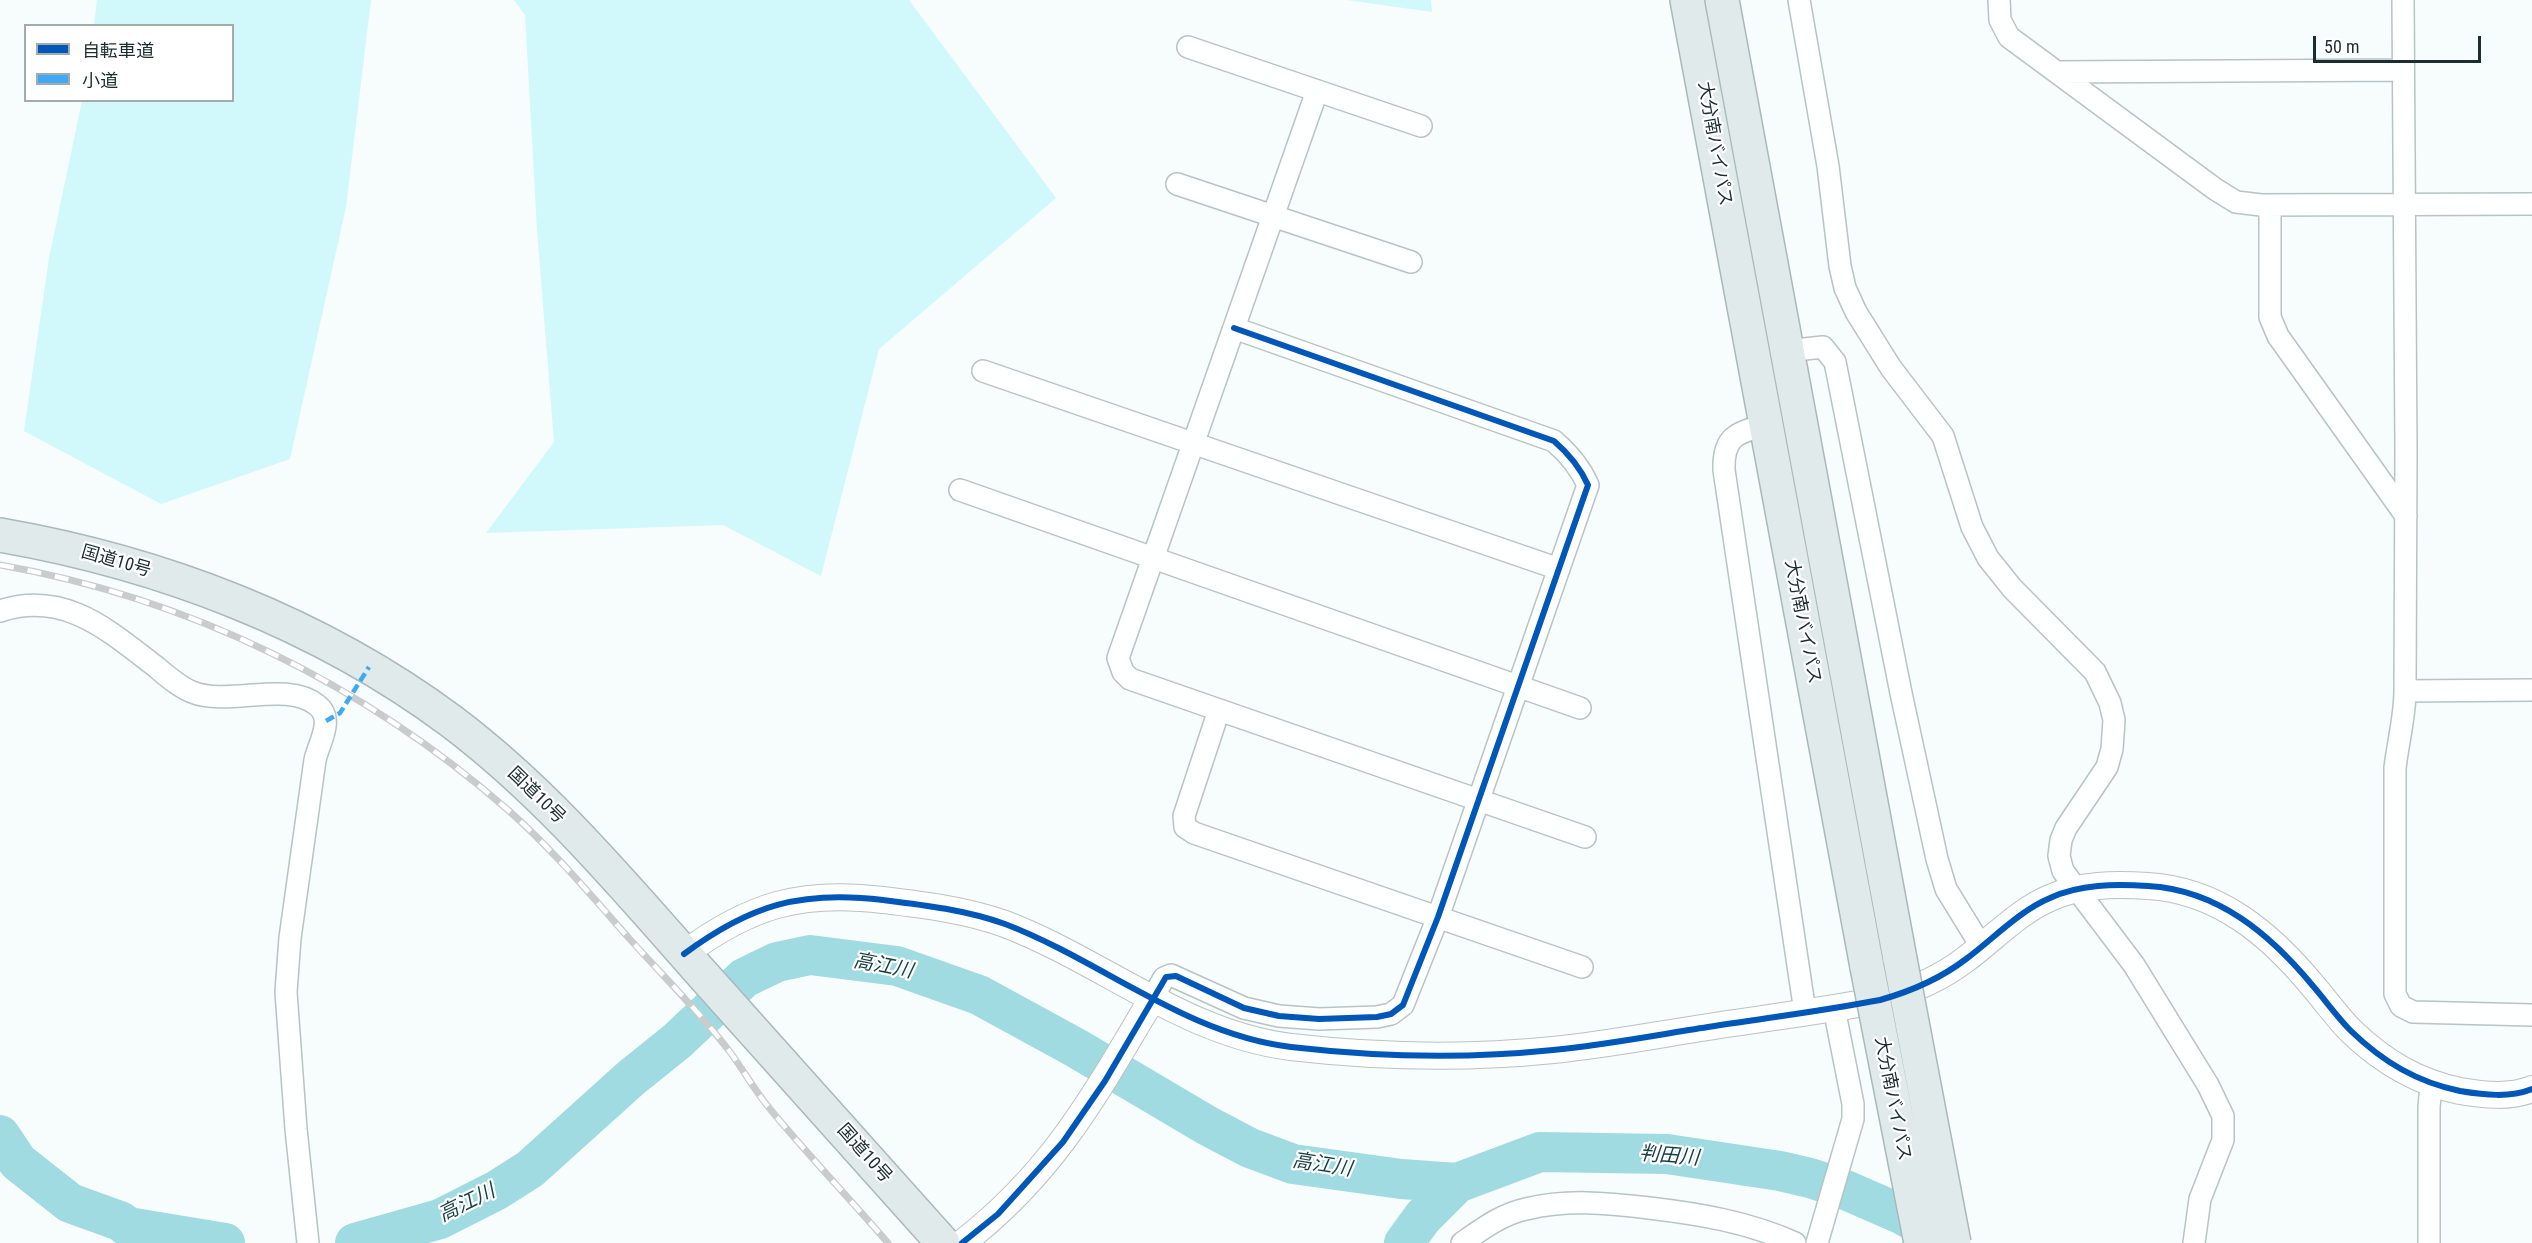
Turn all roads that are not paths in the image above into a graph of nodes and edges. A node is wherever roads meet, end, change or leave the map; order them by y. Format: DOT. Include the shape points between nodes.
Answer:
graph roads {
  1 [pos="1688,0"];
  2 [pos="1722,0"];
  3 [pos="1799,0"];
  4 [pos="1999,0"];
  5 [pos="2403,0"];
  6 [pos="1188,47"];
  7 [pos="2403,70"];
  8 [pos="2056,72"];
  9 [pos="1317,91"];
  10 [pos="1420,126"];
  11 [pos="1177,184"];
  12 [pos="2404,204"];
  13 [pos="2532,204"];
  14 [pos="2270,205"];
  15 [pos="1273,216"];
  16 [pos="1411,262"];
  17 [pos="1234,328"];
  18 [pos="1786,351"];
  19 [pos="983,371"];
  20 [pos="1765,425"];
  21 [pos="1193,443"];
  22 [pos="960,490"];
  23 [pos="2406,516"];
  24 [pos="0,535"];
  25 [pos="1153,558"];
  26 [pos="1559,569"];
  27 [pos="0,611"];
  28 [pos="1517,687"];
  29 [pos="2405,690"];
  30 [pos="2532,690"];
  31 [pos="1580,708"];
  32 [pos="1219,710"];
  33 [pos="1478,800"];
  34 [pos="1585,837"];
  35 [pos="2074,889"];
  36 [pos="1438,917"];
  37 [pos="1981,946"];
  38 [pos="694,965"];
  39 [pos="1582,967"];
  40 [pos="1834,1008"];
  41 [pos="1146,1010"];
  42 [pos="1805,1012"];
  43 [pos="2532,1015"];
  44 [pos="2431,1085"];
  45 [pos="2532,1089"];
  46 [pos="1818,1242"];
  47 [pos="308,1243"];
  48 [pos="943,1243"];
  49 [pos="962,1243"];
  50 [pos="1462,1243"];
  51 [pos="1795,1243"];
  52 [pos="1921,1243"];
  53 [pos="1954,1243"];
  54 [pos="2194,1243"];
  55 [pos="2429,1243"];
  1 -- 20 [label="highway, 大分南バイパス"];
  2 -- 18 [label="highway, 大分南バイパス"];
  3 -- 35 [label="street" via="1845,288 1891,368 1943,436 1972,527 1994,566 2095,672 2110,703 2114,736 2107,766 2061,840 2059,856"];
  4 -- 8 [label="street" via="2000,20 2009,37"];
  5 -- 7 [label="street"];
  6 -- 9 [label="street"];
  7 -- 8 [label="street"];
  7 -- 12 [label="street"];
  8 -- 14 [label="street" via="2229,199"];
  9 -- 10 [label="street"];
  9 -- 15 [label="street"];
  11 -- 15 [label="street"];
  12 -- 13 [label="street"];
  12 -- 14 [label="street"];
  12 -- 23 [label="street"];
  14 -- 23 [label="street" via="2270,317 2278,336"];
  15 -- 16 [label="street"];
  15 -- 17 [label="street"];
  17 -- 21 [label="street"];
  17 -- 26 [label="street" via="1554,441 1580,468 1588,485"];
  18 -- 37 [label="street" via="1823,347 1835,362 1937,860 1946,889"];
  18 -- 53 [label="highway, 大分南バイパス, bridge"];
  19 -- 21 [label="street"];
  20 -- 42 [label="street" via="1742,432 1727,444 1724,470"];
  20 -- 52 [label="highway, 大分南バイパス, bridge"];
  21 -- 25 [label="street"];
  21 -- 26 [label="street"];
  22 -- 25 [label="street"];
  23 -- 29 [label="street"];
  24 -- 38 [label="highway, 国道10号" via="81,551 161,574 266,614 350,655 450,720 511,771 620,881"];
  25 -- 28 [label="street"];
  25 -- 32 [label="street" via="1118,658 1123,672 1130,679"];
  26 -- 28 [label="street"];
  27 -- 47 [label="street" via="22,605 67,610 100,624 193,693 301,696 325,714 326,729 315,760 286,981"];
  28 -- 31 [label="street"];
  28 -- 33 [label="street"];
  29 -- 30 [label="street"];
  29 -- 43 [label="street" via="2395,768 2396,1001 2414,1012"];
  32 -- 33 [label="street"];
  32 -- 36 [label="street" via="1184,816 1185,827"];
  33 -- 34 [label="street"];
  33 -- 36 [label="street"];
  35 -- 37 [label="street" via="2047,899"];
  35 -- 44 [label="street" via="2112,885 2171,888 2227,908 2282,950 2360,1040 2402,1071"];
  35 -- 54 [label="street" via="2133,965 2223,1116 2223,1140 2200,1199"];
  36 -- 39 [label="street"];
  36 -- 41 [label="street" via="1408,997 1398,1011 1383,1017 1319,1019 1262,1013 1235,1005 1171,975 1164,978"];
  37 -- 40 [label="street" via="1952,969 1915,989"];
  38 -- 41 [label="street" via="729,923 784,902 811,897 865,898 990,919 1047,944"];
  38 -- 48 [label="highway, 国道10号"];
  40 -- 42 [label="street"];
  40 -- 46 [label="street" via="1853,1119"];
  41 -- 42 [label="street" via="1253,1041 1320,1050 1429,1056 1555,1050"];
  41 -- 49 [label="street" via="1095,1097 1063,1142 998,1214"];
  44 -- 45 [label="street" via="2499,1095"];
  44 -- 55 [label="street"];
  50 -- 51 [label="street" via="1491,1223 1524,1209 1561,1202 1592,1202 1697,1214 1741,1223"];
}
